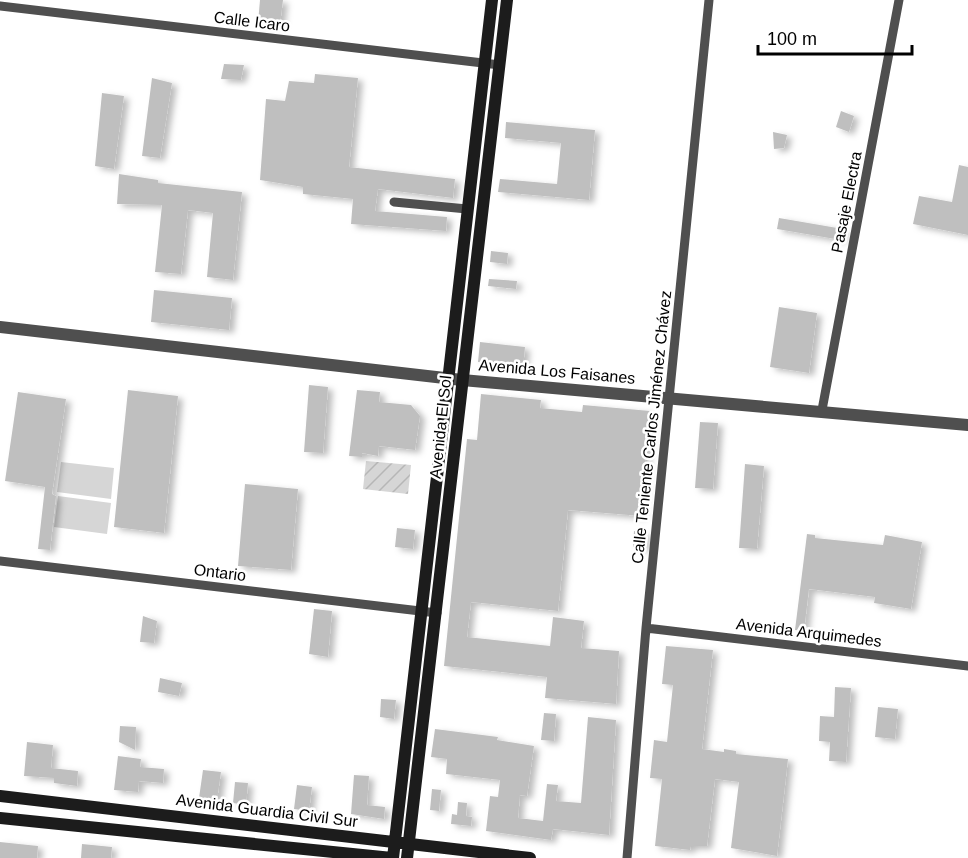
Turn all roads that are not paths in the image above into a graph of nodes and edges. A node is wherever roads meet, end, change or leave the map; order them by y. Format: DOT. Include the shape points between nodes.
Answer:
graph roads {
  1 [pos="492,0"];
  2 [pos="507,0"];
  3 [pos="709,0"];
  4 [pos="899,0"];
  5 [pos="0,6"];
  6 [pos="486,64"];
  7 [pos="500,65"];
  8 [pos="394,202"];
  9 [pos="468,209"];
  10 [pos="0,327"];
  11 [pos="448,378"];
  12 [pos="462,380"];
  13 [pos="669,396"];
  14 [pos="822,410"];
  15 [pos="968,425"];
  16 [pos="0,561"];
  17 [pos="422,612"];
  18 [pos="437,613"];
  19 [pos="646,628"];
  20 [pos="968,666"];
  21 [pos="403,771"];
  22 [pos="417,773"];
  23 [pos="0,796"];
  24 [pos="0,818"];
  25 [pos="394,842"];
  26 [pos="409,843"];
  27 [pos="392,858"];
  28 [pos="407,858"];
  29 [pos="530,858"];
  30 [pos="627,858"];
  1 -- 6 [label="main road, Avenida El Sol"];
  2 -- 7 [label="main road, Avenida El Sol"];
  3 -- 13 [label="street, Calle Teniente Carlos Jiménez Chávez"];
  4 -- 14 [label="street, Pasaje Electra"];
  5 -- 6 [label="street, Calle Icaro"];
  6 -- 7 [label="street, Calle Icaro"];
  6 -- 9 [label="main road, Avenida El Sol"];
  7 -- 12 [label="main road, Avenida El Sol"];
  8 -- 9 [label="street"];
  9 -- 11 [label="main road, Avenida El Sol"];
  10 -- 11 [label="street, Avenida Los Faisanes"];
  11 -- 12 [label="street, Avenida Los Faisanes"];
  11 -- 17 [label="main road, Avenida El Sol"];
  12 -- 13 [label="street, Avenida Los Faisanes"];
  12 -- 18 [label="main road, Avenida El Sol"];
  13 -- 14 [label="street, Avenida Los Faisanes"];
  13 -- 19 [label="street, Calle Teniente Carlos Jiménez Chávez"];
  14 -- 15 [label="street, Avenida Los Faisanes"];
  16 -- 17 [label="street, Ontario"];
  17 -- 18 [label="street, Ontario"];
  17 -- 21 [label="main road, Avenida El Sol"];
  18 -- 22 [label="main road, Avenida El Sol"];
  19 -- 20 [label="street, Avenida Arquimedes"];
  19 -- 30 [label="street, Calle Teniente Carlos Jiménez Chávez"];
  21 -- 22 [label="main road"];
  21 -- 25 [label="main road, Avenida El Sol"];
  22 -- 26 [label="main road, Avenida El Sol"];
  23 -- 25 [label="main road, Avenida Guardia Civil Sur"];
  24 -- 27 [label="main road, Avenida Guardia Civil Sur"];
  25 -- 26 [label="main road, Avenida Guardia Civil Sur"];
  25 -- 27 [label="main road, Avenida El Sol"];
  26 -- 28 [label="main road, Avenida El Sol"];
  26 -- 29 [label="main road, Avenida Guardia Civil Sur"];
}
